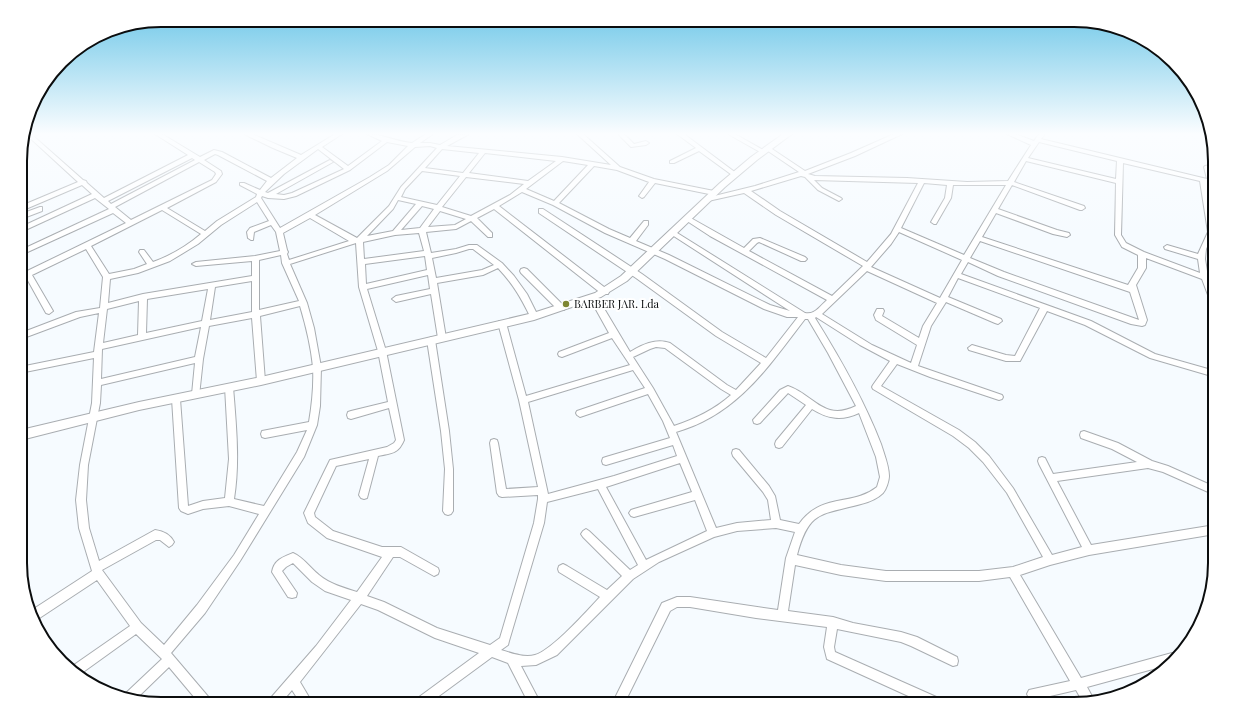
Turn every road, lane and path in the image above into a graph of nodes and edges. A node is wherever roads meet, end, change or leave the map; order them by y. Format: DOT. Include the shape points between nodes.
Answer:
graph roads {
  1 [pos="69,168"];
  2 [pos="167,168"];
  3 [pos="185,168"];
  4 [pos="212,168"];
  5 [pos="246,168"];
  6 [pos="289,168"];
  7 [pos="319,168"];
  8 [pos="388,168"];
  9 [pos="472,168"];
  10 [pos="550,168"];
  11 [pos="588,168"];
  12 [pos="618,168"];
  13 [pos="726,168"];
  14 [pos="741,168"];
  15 [pos="793,168"];
  16 [pos="821,168"];
  17 [pos="1019,168"];
  18 [pos="1060,168"];
  19 [pos="1120,168"];
  20 [pos="1150,168"];
  21 [pos="348,169"];
  22 [pos="420,169"];
  23 [pos="734,174"];
  24 [pos="804,175"];
  25 [pos="465,176"];
  26 [pos="653,180"];
  27 [pos="1203,180"];
  28 [pos="271,181"];
  29 [pos="922,181"];
  30 [pos="1208,181"];
  31 [pos="84,182"];
  32 [pos="1119,182"];
  33 [pos="529,183"];
  34 [pos="950,183"];
  35 [pos="1011,183"];
  36 [pos="242,184"];
  37 [pos="521,189"];
  38 [pos="746,191"];
  39 [pos="96,195"];
  40 [pos="259,195"];
  41 [pos="268,196"];
  42 [pos="642,196"];
  43 [pos="711,196"];
  44 [pos="397,198"];
  45 [pos="839,199"];
  46 [pos="102,201"];
  47 [pos="421,203"];
  48 [pos="555,204"];
  49 [pos="27,206"];
  50 [pos="494,206"];
  51 [pos="161,207"];
  52 [pos="438,208"];
  53 [pos="1082,208"];
  54 [pos="40,209"];
  55 [pos="112,209"];
  56 [pos="995,210"];
  57 [pos="540,211"];
  58 [pos="1208,212"];
  59 [pos="27,214"];
  60 [pos="310,215"];
  61 [pos="472,218"];
  62 [pos="687,219"];
  63 [pos="272,222"];
  64 [pos="934,222"];
  65 [pos="130,223"];
  66 [pos="646,223"];
  67 [pos="27,227"];
  68 [pos="897,229"];
  69 [pos="422,231"];
  70 [pos="279,232"];
  71 [pos="395,233"];
  72 [pos="205,234"];
  73 [pos="672,234"];
  74 [pos="490,235"];
  75 [pos="1067,235"];
  76 [pos="251,238"];
  77 [pos="979,238"];
  78 [pos="357,241"];
  79 [pos="631,242"];
  80 [pos="1208,242"];
  81 [pos="87,245"];
  82 [pos="1167,247"];
  83 [pos="27,250"];
  84 [pos="653,251"];
  85 [pos="745,251"];
  86 [pos="142,252"];
  87 [pos="285,252"];
  88 [pos="428,254"];
  89 [pos="1142,254"];
  90 [pos="255,258"];
  91 [pos="1202,258"];
  92 [pos="803,259"];
  93 [pos="965,260"];
  94 [pos="361,262"];
  95 [pos="286,263"];
  96 [pos="196,264"];
  97 [pos="152,265"];
  98 [pos="499,265"];
  99 [pos="867,267"];
  100 [pos="524,271"];
  101 [pos="632,271"];
  102 [pos="431,272"];
  103 [pos="27,275"];
  104 [pos="957,275"];
  105 [pos="107,277"];
  106 [pos="255,278"];
  107 [pos="1206,278"];
  108 [pos="27,279"];
  109 [pos="432,281"];
  110 [pos="1208,284"];
  111 [pos="212,285"];
  112 [pos="363,287"];
  113 [pos="1134,290"];
  114 [pos="434,291"];
  115 [pos="605,292"];
  116 [pos="143,297"];
  117 [pos="593,297"];
  118 [pos="396,299"];
  119 [pos="832,299"];
  120 [pos="943,300"];
  121 [pos="303,302"];
  122 [pos="1045,307"];
  123 [pos="104,308"];
  124 [pos="561,308"];
  125 [pos="49,311"];
  126 [pos="880,312"];
  127 [pos="256,314"];
  128 [pos="807,315"];
  129 [pos="534,316"];
  130 [pos="998,321"];
  131 [pos="206,323"];
  132 [pos="502,323"];
  133 [pos="27,334"];
  134 [pos="614,334"];
  135 [pos="142,337"];
  136 [pos="442,338"];
  137 [pos="431,340"];
  138 [pos="922,344"];
  139 [pos="972,348"];
  140 [pos="98,350"];
  141 [pos="382,351"];
  142 [pos="562,354"];
  143 [pos="628,356"];
  144 [pos="200,359"];
  145 [pos="896,359"];
  146 [pos="766,362"];
  147 [pos="317,367"];
  148 [pos="634,367"];
  149 [pos="914,367"];
  150 [pos="27,368"];
  151 [pos="1208,372"];
  152 [pos="261,381"];
  153 [pos="97,383"];
  154 [pos="229,387"];
  155 [pos="650,390"];
  156 [pos="196,394"];
  157 [pos="737,394"];
  158 [pos="999,397"];
  159 [pos="176,399"];
  160 [pos="523,400"];
  161 [pos="392,404"];
  162 [pos="811,404"];
  163 [pos="860,408"];
  164 [pos="580,413"];
  165 [pos="351,415"];
  166 [pos="94,417"];
  167 [pos="757,420"];
  168 [pos="313,424"];
  169 [pos="671,430"];
  170 [pos="27,434"];
  171 [pos="265,434"];
  172 [pos="1084,436"];
  173 [pos="674,441"];
  174 [pos="494,443"];
  175 [pos="779,444"];
  176 [pos="736,452"];
  177 [pos="374,455"];
  178 [pos="682,458"];
  179 [pos="606,461"];
  180 [pos="1042,461"];
  181 [pos="1148,464"];
  182 [pos="1051,478"];
  183 [pos="600,484"];
  184 [pos="1208,488"];
  185 [pos="364,495"];
  186 [pos="543,495"];
  187 [pos="696,495"];
  188 [pos="229,502"];
  189 [pos="265,511"];
  190 [pos="448,511"];
  191 [pos="634,513"];
  192 [pos="776,524"];
  193 [pos="801,529"];
  194 [pos="1208,530"];
  195 [pos="713,533"];
  196 [pos="586,534"];
  197 [pos="169,542"];
  198 [pos="1089,550"];
  199 [pos="390,553"];
  200 [pos="791,559"];
  201 [pos="1050,560"];
  202 [pos="644,566"];
  203 [pos="564,569"];
  204 [pos="98,571"];
  205 [pos="434,571"];
  206 [pos="1013,572"];
  207 [pos="629,576"];
  208 [pos="292,593"];
  209 [pos="609,597"];
  210 [pos="360,598"];
  211 [pos="37,613"];
  212 [pos="782,615"];
  213 [pos="833,622"];
  214 [pos="137,627"];
  215 [pos="491,650"];
  216 [pos="167,656"];
  217 [pos="512,659"];
  218 [pos="1167,659"];
  219 [pos="953,662"];
  220 [pos="79,668"];
  221 [pos="293,681"];
  222 [pos="1078,684"];
  223 [pos="133,694"];
  224 [pos="1033,694"];
  225 [pos="201,697"];
  226 [pos="279,697"];
  227 [pos="303,697"];
  228 [pos="428,697"];
  229 [pos="532,697"];
  230 [pos="622,697"];
  231 [pos="924,697"];
  232 [pos="1086,697"];
  1 -- 31 [label="street"];
  2 -- 46 [label="street"];
  3 -- 55 [label="street"];
  4 -- 51 [label="street" via="219,174 214,181"];
  5 -- 28 [label="street"];
  6 -- 28 [label="street"];
  7 -- 41 [label="street"];
  8 -- 60 [label="street"];
  9 -- 25 [label="street"];
  10 -- 33 [label="street"];
  11 -- 48 [label="street"];
  12 -- 26 [label="street"];
  13 -- 23 [label="street"];
  14 -- 23 [label="street"];
  15 -- 24 [label="street"];
  16 -- 24 [label="street"];
  17 -- 35 [label="street"];
  18 -- 32 [label="street"];
  19 -- 32 [label="street"];
  20 -- 27 [label="street"];
  21 -- 41 [label="street" via="294,195"];
  22 -- 25 [label="street"];
  22 -- 44 [label="street"];
  23 -- 43 [label="street"];
  24 -- 29 [label="street"];
  24 -- 38 [label="street"];
  24 -- 45 [label="street" via="820,189"];
  25 -- 33 [label="street"];
  25 -- 52 [label="street"];
  26 -- 42 [label="street"];
  26 -- 43 [label="street"];
  27 -- 30 [label="street"];
  27 -- 58 [label="street"];
  28 -- 40 [label="street"];
  29 -- 34 [label="street"];
  29 -- 68 [label="street"];
  31 -- 39 [label="street"];
  31 -- 49 [label="street"];
  32 -- 89 [label="street" via="1118,235 1124,245"];
  33 -- 37 [label="street"];
  34 -- 35 [label="street"];
  34 -- 64 [label="street" via="948,198"];
  35 -- 53 [label="street"];
  35 -- 56 [label="street"];
  36 -- 40 [label="street"];
  37 -- 48 [label="street"];
  37 -- 50 [label="street"];
  38 -- 43 [label="street"];
  38 -- 99 [label="street"];
  39 -- 46 [label="street"];
  39 -- 67 [label="street"];
  40 -- 41 [label="street"];
  40 -- 63 [label="street"];
  40 -- 72 [label="street"];
  43 -- 62 [label="street"];
  44 -- 47 [label="street"];
  44 -- 78 [label="street"];
  46 -- 55 [label="street"];
  47 -- 52 [label="street"];
  47 -- 71 [label="street"];
  48 -- 79 [label="street"];
  50 -- 61 [label="street"];
  50 -- 115 [label="street"];
  51 -- 65 [label="street"];
  51 -- 72 [label="street"];
  52 -- 61 [label="street"];
  52 -- 69 [label="street"];
  54 -- 59 [label="street"];
  55 -- 65 [label="street"];
  55 -- 83 [label="street"];
  56 -- 75 [label="street"];
  56 -- 77 [label="street"];
  57 -- 101 [label="street"];
  60 -- 70 [label="street"];
  60 -- 78 [label="street"];
  61 -- 69 [label="street" via="456,228"];
  61 -- 74 [label="street"];
  62 -- 73 [label="street"];
  62 -- 85 [label="street"];
  63 -- 70 [label="street"];
  63 -- 76 [label="street" via="250,231"];
  65 -- 81 [label="street"];
  66 -- 79 [label="street"];
  68 -- 93 [label="street"];
  68 -- 99 [label="street"];
  69 -- 71 [label="street"];
  69 -- 88 [label="street"];
  70 -- 87 [label="street"];
  71 -- 78 [label="street"];
  72 -- 97 [label="street" via="185,249"];
  73 -- 84 [label="street"];
  73 -- 128 [label="street"];
  77 -- 93 [label="street"];
  77 -- 113 [label="street"];
  78 -- 94 [label="street"];
  78 -- 95 [label="street"];
  79 -- 84 [label="street"];
  80 -- 91 [label="street"];
  81 -- 103 [label="street"];
  81 -- 105 [label="street"];
  82 -- 91 [label="street"];
  84 -- 101 [label="street"];
  84 -- 128 [label="street" via="767,307 787,314"];
  85 -- 92 [label="street" via="755,241 760,240"];
  85 -- 119 [label="street"];
  86 -- 97 [label="street"];
  87 -- 90 [label="street"];
  87 -- 95 [label="street"];
  88 -- 94 [label="street"];
  88 -- 98 [label="street" via="473,246"];
  88 -- 102 [label="street"];
  89 -- 107 [label="street"];
  89 -- 113 [label="street" via="1143,264 1132,285"];
  90 -- 96 [label="street"];
  90 -- 106 [label="street"];
  91 -- 107 [label="street"];
  93 -- 104 [label="street"];
  93 -- 113 [label="street" via="1140,324 1143,320"];
  94 -- 112 [label="street"];
  95 -- 121 [label="street"];
  97 -- 105 [label="street"];
  98 -- 109 [label="street" via="483,272"];
  98 -- 129 [label="street" via="512,278"];
  99 -- 119 [label="street"];
  99 -- 120 [label="street"];
  100 -- 124 [label="street"];
  101 -- 115 [label="street"];
  101 -- 146 [label="street" via="719,334"];
  102 -- 109 [label="street"];
  102 -- 112 [label="street"];
  104 -- 120 [label="street"];
  104 -- 122 [label="street"];
  105 -- 123 [label="street"];
  106 -- 111 [label="street"];
  106 -- 127 [label="street"];
  107 -- 110 [label="street"];
  108 -- 125 [label="street"];
  109 -- 114 [label="street"];
  111 -- 116 [label="street"];
  111 -- 131 [label="street"];
  112 -- 141 [label="street"];
  114 -- 118 [label="street"];
  114 -- 136 [label="street"];
  115 -- 117 [label="street"];
  116 -- 123 [label="street"];
  116 -- 135 [label="street"];
  117 -- 124 [label="street"];
  117 -- 134 [label="street"];
  119 -- 128 [label="street"];
  120 -- 130 [label="street"];
  120 -- 138 [label="street" via="928,326"];
  121 -- 127 [label="street"];
  121 -- 147 [label="street"];
  122 -- 139 [label="street" via="1017,359"];
  122 -- 151 [label="street" via="1088,323 1153,356"];
  123 -- 133 [label="street" via="79,314"];
  123 -- 140 [label="street"];
  124 -- 129 [label="street"];
  126 -- 138 [label="street" via="879,318"];
  127 -- 131 [label="street"];
  127 -- 152 [label="street"];
  128 -- 145 [label="street"];
  128 -- 146 [label="street"];
  128 -- 163 [label="street" via="835,356"];
  129 -- 132 [label="street"];
  131 -- 135 [label="street"];
  131 -- 144 [label="street"];
  132 -- 136 [label="street"];
  132 -- 160 [label="street"];
  134 -- 142 [label="street"];
  134 -- 143 [label="street"];
  135 -- 140 [label="street"];
  136 -- 137 [label="street"];
  137 -- 141 [label="street"];
  137 -- 190 [label="street" via="445,431"];
  138 -- 149 [label="street"];
  140 -- 150 [label="street"];
  140 -- 153 [label="street"];
  141 -- 147 [label="street"];
  141 -- 161 [label="street"];
  143 -- 148 [label="street"];
  143 -- 157 [label="street" via="650,345 667,345"];
  144 -- 153 [label="street"];
  144 -- 156 [label="street"];
  145 -- 149 [label="street"];
  145 -- 201 [label="street" via="876,387 962,437 984,456 1009,489"];
  146 -- 157 [label="street"];
  147 -- 152 [label="street"];
  147 -- 168 [label="street"];
  148 -- 155 [label="street"];
  148 -- 160 [label="street"];
  149 -- 158 [label="street"];
  152 -- 154 [label="street"];
  153 -- 166 [label="street"];
  154 -- 156 [label="street"];
  154 -- 188 [label="street" via="233,466"];
  155 -- 164 [label="street"];
  155 -- 169 [label="street"];
  156 -- 159 [label="street"];
  157 -- 169 [label="street" via="699,421"];
  159 -- 166 [label="street"];
  159 -- 188 [label="street" via="184,508 188,510 208,504"];
  160 -- 186 [label="street"];
  161 -- 165 [label="street"];
  161 -- 177 [label="street" via="400,436 399,444"];
  162 -- 163 [label="street" via="821,411 840,416"];
  162 -- 167 [label="street" via="792,391 785,390"];
  162 -- 175 [label="street"];
  163 -- 193 [label="street" via="882,456 885,482 881,489 861,500 835,505 817,512"];
  166 -- 170 [label="street"];
  166 -- 204 [label="street" via="84,465 81,500 84,528"];
  168 -- 171 [label="street"];
  168 -- 189 [label="street" via="301,454"];
  169 -- 173 [label="street"];
  172 -- 181 [label="street" via="1115,446"];
  173 -- 178 [label="street"];
  173 -- 179 [label="street"];
  174 -- 186 [label="street" via="502,492"];
  176 -- 192 [label="street" via="772,499"];
  177 -- 185 [label="street"];
  177 -- 199 [label="street" via="333,463 309,513 311,520 330,535"];
  178 -- 183 [label="street"];
  178 -- 187 [label="street"];
  180 -- 182 [label="street"];
  181 -- 182 [label="street"];
  181 -- 184 [label="street" via="1161,467"];
  182 -- 198 [label="street"];
  183 -- 186 [label="street"];
  183 -- 202 [label="street"];
  186 -- 215 [label="street" via="537,530 507,635 500,645"];
  187 -- 191 [label="street"];
  187 -- 195 [label="street"];
  188 -- 189 [label="street"];
  189 -- 216 [label="street" via="238,558"];
  192 -- 193 [label="street"];
  192 -- 195 [label="street" via="737,527"];
  193 -- 200 [label="street"];
  194 -- 198 [label="street"];
  195 -- 202 [label="street"];
  196 -- 207 [label="street"];
  197 -- 204 [label="street" via="161,535 155,535"];
  198 -- 201 [label="street"];
  199 -- 205 [label="street" via="401,552"];
  199 -- 210 [label="street"];
  200 -- 206 [label="street" via="841,570 886,576 980,576"];
  200 -- 212 [label="street"];
  201 -- 206 [label="street"];
  202 -- 207 [label="street"];
  203 -- 209 [label="street"];
  204 -- 211 [label="street"];
  204 -- 214 [label="street"];
  206 -- 222 [label="street"];
  207 -- 209 [label="street"];
  208 -- 210 [label="street" via="276,570 278,566 293,558 329,587"];
  209 -- 217 [label="street" via="553,651 536,660"];
  210 -- 215 [label="street" via="435,633"];
  210 -- 221 [label="street"];
  212 -- 213 [label="street"];
  212 -- 230 [label="street" via="690,602 668,604"];
  213 -- 219 [label="street" via="913,641"];
  213 -- 231 [label="street" via="829,647 831,655"];
  214 -- 216 [label="street"];
  214 -- 220 [label="street"];
  215 -- 217 [label="street"];
  215 -- 228 [label="street"];
  216 -- 223 [label="street"];
  216 -- 225 [label="street"];
  217 -- 229 [label="street"];
  218 -- 222 [label="street"];
  221 -- 226 [label="street"];
  221 -- 227 [label="street"];
  222 -- 224 [label="street"];
  222 -- 232 [label="street"];
}
